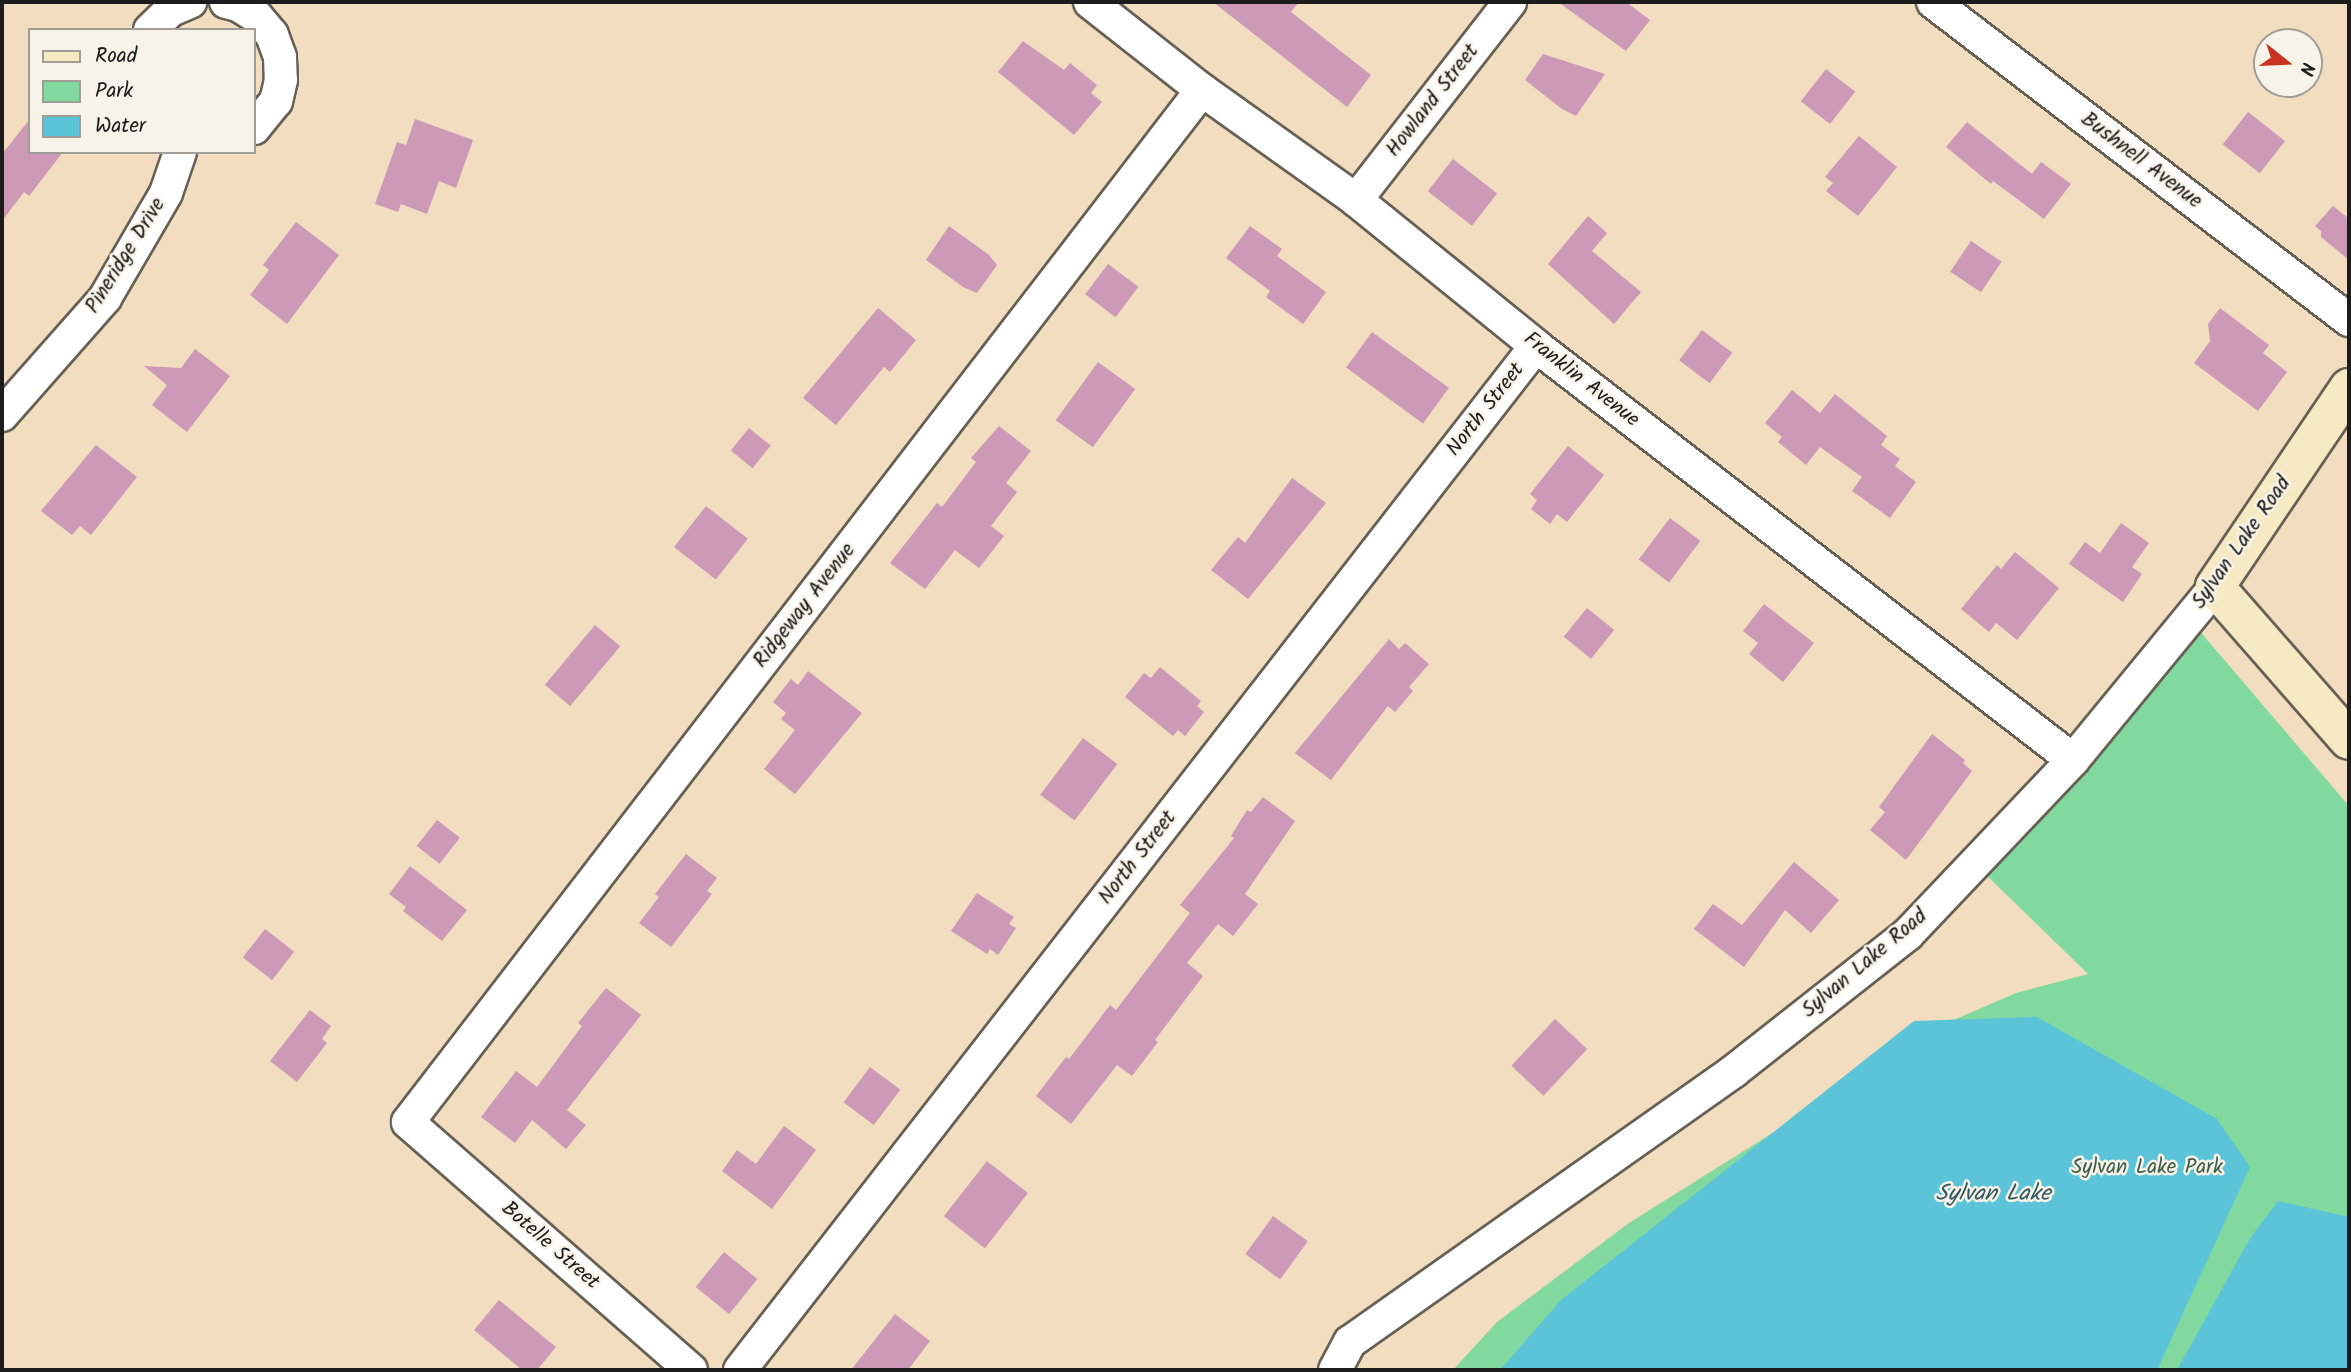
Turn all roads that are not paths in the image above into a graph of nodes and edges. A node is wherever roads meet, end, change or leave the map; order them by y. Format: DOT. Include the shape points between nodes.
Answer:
graph roads {
  1 [pos="190,2"];
  2 [pos="226,2"];
  3 [pos="1090,2"];
  4 [pos="1510,2"];
  5 [pos="1933,2"];
  6 [pos="152,28"];
  7 [pos="1202,90"];
  8 [pos="256,125"];
  9 [pos="179,154"];
  10 [pos="1356,200"];
  11 [pos="2349,320"];
  12 [pos="1536,346"];
  13 [pos="2349,388"];
  14 [pos="2,415"];
  15 [pos="2215,587"];
  16 [pos="2349,740"];
  17 [pos="2073,760"];
  18 [pos="408,1122"];
  19 [pos="691,1370"];
  20 [pos="740,1370"];
  21 [pos="1335,1370"];
  1 -- 6 [label="street" via="171,10"];
  2 -- 8 [label="street" via="257,17 272,35 280,57 281,80 275,101"];
  3 -- 7 [label="street, Franklin Avenue"];
  4 -- 10 [label="street, Howland Street"];
  5 -- 11 [label="street, Bushnell Avenue"];
  7 -- 10 [label="street, Franklin Avenue"];
  7 -- 18 [label="street, Ridgeway Avenue"];
  9 -- 14 [label="street, Pineridge Drive" via="166,193 105,298"];
  10 -- 12 [label="street, Franklin Avenue"];
  12 -- 17 [label="street, Franklin Avenue"];
  12 -- 20 [label="street, North Street"];
  13 -- 15 [label="main road, Sylvan Lake Road"];
  15 -- 16 [label="main road"];
  15 -- 17 [label="street, Sylvan Lake Road"];
  17 -- 21 [label="street, Sylvan Lake Road" via="1908,934 1734,1071 1349,1342"];
  18 -- 19 [label="street, Botelle Street"];
}
